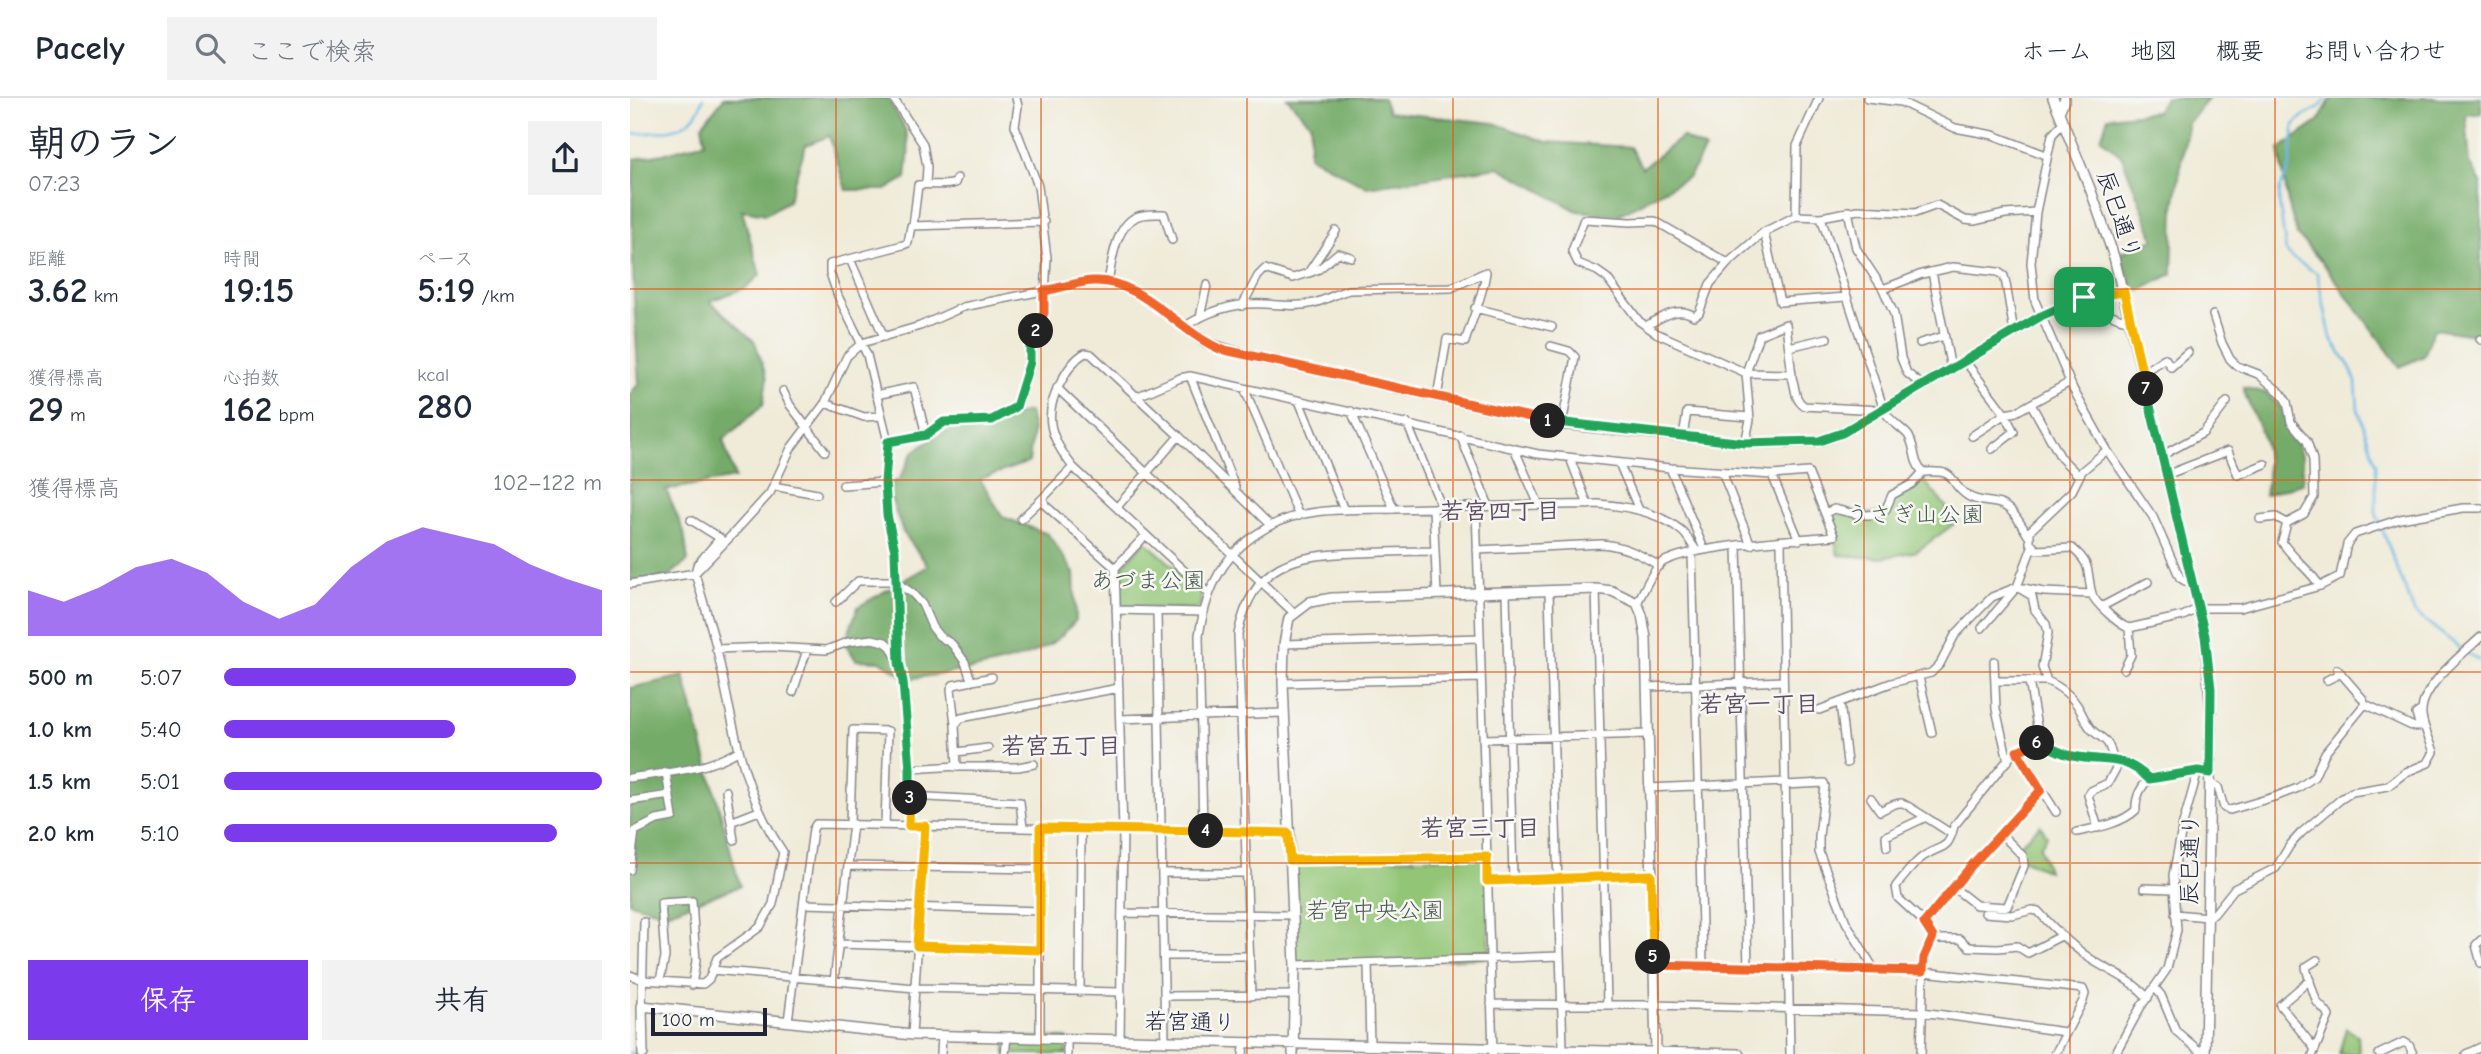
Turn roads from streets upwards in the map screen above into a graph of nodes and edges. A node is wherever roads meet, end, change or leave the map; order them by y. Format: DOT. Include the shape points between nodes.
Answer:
graph roads {
  1 [pos="893,98"];
  2 [pos="1016,98"];
  3 [pos="1819,98"];
  4 [pos="1867,98"];
  5 [pos="2053,98"];
  6 [pos="2065,98"];
  7 [pos="1893,99"];
  8 [pos="2059,112"];
  9 [pos="2063,123"];
  10 [pos="2046,155"];
  11 [pos="957,178"];
  12 [pos="926,184"];
  13 [pos="1848,211"];
  14 [pos="2036,212"];
  15 [pos="1796,216"];
  16 [pos="1821,217"];
  17 [pos="1044,222"];
  18 [pos="913,226"];
  19 [pos="1336,231"];
  20 [pos="1764,232"];
  21 [pos="1171,240"];
  22 [pos="1351,257"];
  23 [pos="850,259"];
  24 [pos="1728,263"];
  25 [pos="1932,272"];
  26 [pos="1308,273"];
  27 [pos="1108,282"];
  28 [pos="1207,285"];
  29 [pos="1883,289"];
  30 [pos="1044,291"];
  31 [pos="2124,292"];
  32 [pos="1846,297"];
  33 [pos="2077,300"];
  34 [pos="1242,306"];
  35 [pos="1475,308"];
  36 [pos="2213,315"];
  37 [pos="2041,316"];
  38 [pos="1200,317"];
  39 [pos="2129,320"];
  40 [pos="1646,326"];
  41 [pos="1184,327"];
  42 [pos="1552,327"];
  43 [pos="2014,332"];
  44 [pos="1944,336"];
  45 [pos="884,337"];
  46 [pos="1827,338"];
  47 [pos="862,343"];
  48 [pos="1920,343"];
  49 [pos="1551,346"];
  50 [pos="1789,347"];
  51 [pos="2188,352"];
  52 [pos="1965,361"];
  53 [pos="1951,369"];
  54 [pos="1746,373"];
  55 [pos="2142,373"];
  56 [pos="1191,376"];
  57 [pos="1792,376"];
  58 [pos="2070,382"];
  59 [pos="1923,386"];
  60 [pos="1057,388"];
  61 [pos="1244,388"];
  62 [pos="783,391"];
  63 [pos="876,395"];
  64 [pos="1136,397"];
  65 [pos="1437,397"];
  66 [pos="1299,401"];
  67 [pos="2227,402"];
  68 [pos="825,403"];
  69 [pos="2031,404"];
  70 [pos="1884,410"];
  71 [pos="1352,411"];
  72 [pos="2006,414"];
  73 [pos="880,416"];
  74 [pos="1749,417"];
  75 [pos="1407,423"];
  76 [pos="1562,424"];
  77 [pos="808,429"];
  78 [pos="926,435"];
  79 [pos="1460,435"];
  80 [pos="1179,436"];
  81 [pos="1682,436"];
  82 [pos="1972,436"];
  83 [pos="888,442"];
  84 [pos="1745,443"];
  85 [pos="1514,448"];
  86 [pos="1992,449"];
  87 [pos="2107,450"];
  88 [pos="825,451"];
  89 [pos="2161,456"];
  90 [pos="1570,458"];
  91 [pos="1619,463"];
  92 [pos="2265,464"];
  93 [pos="1073,467"];
  94 [pos="1670,468"];
  95 [pos="1148,472"];
  96 [pos="1722,472"];
  97 [pos="1923,472"];
  98 [pos="1772,475"];
  99 [pos="2166,475"];
  100 [pos="2079,477"];
  101 [pos="885,482"];
  102 [pos="773,485"];
  103 [pos="843,485"];
  104 [pos="1237,491"];
  105 [pos="817,495"];
  106 [pos="1043,498"];
  107 [pos="1539,505"];
  108 [pos="1588,505"];
  109 [pos="1489,506"];
  110 [pos="1117,507"];
  111 [pos="1476,507"];
  112 [pos="1433,508"];
  113 [pos="1442,508"];
  114 [pos="2481,508"];
  115 [pos="1394,509"];
  116 [pos="1344,510"];
  117 [pos="1639,510"];
  118 [pos="1825,513"];
  119 [pos="1299,516"];
  120 [pos="1021,519"];
  121 [pos="2260,519"];
  122 [pos="691,520"];
  123 [pos="2287,523"];
  124 [pos="1270,525"];
  125 [pos="1146,535"];
  126 [pos="2029,537"];
  127 [pos="1799,540"];
  128 [pos="1781,542"];
  129 [pos="1751,545"];
  130 [pos="1737,546"];
  131 [pos="2032,547"];
  132 [pos="1477,550"];
  133 [pos="1698,550"];
  134 [pos="1434,551"];
  135 [pos="1233,554"];
  136 [pos="1659,566"];
  137 [pos="1115,568"];
  138 [pos="695,573"];
  139 [pos="2191,579"];
  140 [pos="1263,581"];
  141 [pos="897,582"];
  142 [pos="2148,582"];
  143 [pos="630,584"];
  144 [pos="2320,586"];
  145 [pos="2017,587"];
  146 [pos="1596,589"];
  147 [pos="1549,592"];
  148 [pos="1208,593"];
  149 [pos="1506,593"];
  150 [pos="1437,594"];
  151 [pos="1478,594"];
  152 [pos="2092,594"];
  153 [pos="836,602"];
  154 [pos="1637,603"];
  155 [pos="2103,606"];
  156 [pos="2199,608"];
  157 [pos="1116,610"];
  158 [pos="1157,611"];
  159 [pos="1202,612"];
  160 [pos="1294,613"];
  161 [pos="1982,628"];
  162 [pos="2129,628"];
  163 [pos="2481,636"];
  164 [pos="1479,638"];
  165 [pos="1284,644"];
  166 [pos="716,649"];
  167 [pos="807,650"];
  168 [pos="1994,661"];
  169 [pos="899,662"];
  170 [pos="2124,669"];
  171 [pos="992,677"];
  172 [pos="1919,677"];
  173 [pos="1481,678"];
  174 [pos="971,680"];
  175 [pos="2327,680"];
  176 [pos="1783,681"];
  177 [pos="1996,681"];
  178 [pos="2029,681"];
  179 [pos="2047,681"];
  180 [pos="1283,683"];
  181 [pos="1741,683"];
  182 [pos="1696,685"];
  183 [pos="1648,687"];
  184 [pos="1119,688"];
  185 [pos="793,692"];
  186 [pos="1840,702"];
  187 [pos="2365,704"];
  188 [pos="1819,710"];
  189 [pos="2422,710"];
  190 [pos="1283,713"];
  191 [pos="1242,715"];
  192 [pos="1199,716"];
  193 [pos="1159,718"];
  194 [pos="1120,719"];
  195 [pos="955,725"];
  196 [pos="1648,733"];
  197 [pos="1932,733"];
  198 [pos="1600,735"];
  199 [pos="1553,737"];
  200 [pos="1510,738"];
  201 [pos="1483,739"];
  202 [pos="2040,744"];
  203 [pos="988,748"];
  204 [pos="738,751"];
  205 [pos="2017,751"];
  206 [pos="957,752"];
  207 [pos="2117,760"];
  208 [pos="2008,761"];
  209 [pos="1847,763"];
  210 [pos="1034,764"];
  211 [pos="955,766"];
  212 [pos="910,769"];
  213 [pos="2198,771"];
  214 [pos="666,772"];
  215 [pos="630,778"];
  216 [pos="2210,778"];
  217 [pos="2149,779"];
  218 [pos="1744,784"];
  219 [pos="1785,784"];
  220 [pos="1699,786"];
  221 [pos="1648,788"];
  222 [pos="2041,790"];
  223 [pos="726,791"];
  224 [pos="670,795"];
  225 [pos="910,796"];
  226 [pos="1871,797"];
  227 [pos="630,801"];
  228 [pos="759,811"];
  229 [pos="2056,812"];
  230 [pos="1924,818"];
  231 [pos="733,821"];
  232 [pos="852,824"];
  233 [pos="885,825"];
  234 [pos="909,826"];
  235 [pos="925,826"];
  236 [pos="1023,828"];
  237 [pos="1040,828"];
  238 [pos="2098,828"];
  239 [pos="1081,829"];
  240 [pos="1123,830"];
  241 [pos="1161,831"];
  242 [pos="1203,831"];
  243 [pos="1245,832"];
  244 [pos="2077,832"];
  245 [pos="1288,833"];
  246 [pos="1952,834"];
  247 [pos="2002,835"];
  248 [pos="734,840"];
  249 [pos="1887,847"];
  250 [pos="1487,857"];
  251 [pos="1290,860"];
  252 [pos="849,866"];
  253 [pos="922,867"];
  254 [pos="1040,869"];
  255 [pos="630,870"];
  256 [pos="1162,873"];
  257 [pos="1247,873"];
  258 [pos="1651,875"];
  259 [pos="1604,877"];
  260 [pos="1558,879"];
  261 [pos="1513,880"];
  262 [pos="1487,881"];
  263 [pos="1954,887"];
  264 [pos="2144,888"];
  265 [pos="2173,890"];
  266 [pos="804,904"];
  267 [pos="843,906"];
  268 [pos="920,907"];
  269 [pos="1040,911"];
  270 [pos="1122,913"];
  271 [pos="1163,913"];
  272 [pos="1984,913"];
  273 [pos="1248,914"];
  274 [pos="2175,914"];
  275 [pos="1292,915"];
  276 [pos="2208,917"];
  277 [pos="644,922"];
  278 [pos="1924,923"];
  279 [pos="2061,936"];
  280 [pos="1933,939"];
  281 [pos="2481,940"];
  282 [pos="838,944"];
  283 [pos="917,946"];
  284 [pos="1040,950"];
  285 [pos="1164,956"];
  286 [pos="1250,956"];
  287 [pos="1560,956"];
  288 [pos="1490,958"];
  289 [pos="2318,960"];
  290 [pos="1368,962"];
  291 [pos="2481,963"];
  292 [pos="1295,965"];
  293 [pos="1653,965"];
  294 [pos="1703,966"];
  295 [pos="1748,967"];
  296 [pos="1788,968"];
  297 [pos="1874,969"];
  298 [pos="712,970"];
  299 [pos="1923,971"];
  300 [pos="630,975"];
  301 [pos="793,977"];
  302 [pos="643,980"];
  303 [pos="660,980"];
  304 [pos="2310,980"];
  305 [pos="834,981"];
  306 [pos="692,985"];
  307 [pos="915,988"];
  308 [pos="2155,988"];
  309 [pos="1040,992"];
  310 [pos="1080,992"];
  311 [pos="1121,992"];
  312 [pos="1294,995"];
  313 [pos="1165,996"];
  314 [pos="1251,996"];
  315 [pos="2148,998"];
  316 [pos="1491,1004"];
  317 [pos="1562,1004"];
  318 [pos="1607,1004"];
  319 [pos="1654,1004"];
  320 [pos="642,1006"];
  321 [pos="1789,1009"];
  322 [pos="1922,1012"];
  323 [pos="788,1021"];
  324 [pos="2065,1032"];
  325 [pos="912,1035"];
  326 [pos="942,1035"];
  327 [pos="1007,1037"];
  328 [pos="1040,1037"];
  329 [pos="1067,1038"];
  330 [pos="1120,1039"];
  331 [pos="1165,1040"];
  332 [pos="1245,1042"];
  333 [pos="1295,1043"];
  334 [pos="1370,1046"];
  335 [pos="2481,1047"];
  336 [pos="1563,1049"];
  337 [pos="1493,1052"];
  338 [pos="2314,1052"];
  339 [pos="1656,1053"];
  340 [pos="643,1054"];
  341 [pos="941,1054"];
  342 [pos="1005,1054"];
  343 [pos="1067,1054"];
  344 [pos="1243,1054"];
  345 [pos="1293,1054"];
  346 [pos="1739,1054"];
  347 [pos="1790,1054"];
  348 [pos="1921,1054"];
  349 [pos="2055,1054"];
  350 [pos="2115,1054"];
  351 [pos="2204,1054"];
  352 [pos="2379,1054"];
  353 [pos="2413,1054"];
  354 [pos="2466,1054"];
  1 -- 12 [label="street" via="923,144"];
  2 -- 17 [label="street" via="1015,126 1038,186"];
  3 -- 15 [label="street" via="1797,146"];
  4 -- 7 [label="street"];
  5 -- 8 [label="street, 辰巳通り"];
  6 -- 8 [label="street"];
  7 -- 10 [label="street" via="1955,128 1993,135"];
  8 -- 9 [label="street, 辰巳通り"];
  9 -- 10 [label="street" via="2052,135"];
  9 -- 31 [label="street, 辰巳通り" via="2104,225"];
  10 -- 14 [label="street"];
  11 -- 12 [label="street" via="948,185"];
  12 -- 18 [label="street" via="916,190"];
  13 -- 14 [label="street" via="1915,213 1937,205 1974,221"];
  13 -- 16 [label="street"];
  13 -- 29 [label="street" via="1856,248"];
  14 -- 37 [label="street" via="2031,263"];
  15 -- 16 [label="street"];
  15 -- 20 [label="street"];
  16 -- 32 [label="street"];
  17 -- 18 [label="street"];
  17 -- 30 [label="street"];
  18 -- 23 [label="street" via="903,246"];
  19 -- 26 [label="street"];
  20 -- 24 [label="street"];
  20 -- 32 [label="street" via="1780,302"];
  21 -- 27 [label="street" via="1164,214 1138,216 1121,234"];
  22 -- 26 [label="street" via="1338,253"];
  23 -- 45 [label="street"];
  23 -- 47 [label="street" via="830,264 830,273"];
  24 -- 40 [label="street" via="1710,284 1699,313 1675,312"];
  24 -- 40 [label="street" via="1655,221 1584,219 1573,257 1607,278"];
  25 -- 29 [label="street"];
  25 -- 43 [label="street" via="1952,267 2004,276"];
  25 -- 44 [label="street"];
  26 -- 34 [label="street" via="1293,278 1265,269"];
  27 -- 30 [label="street"];
  27 -- 41 [label="street" via="1152,303"];
  28 -- 38 [label="street"];
  29 -- 59 [label="street" via="1894,314 1907,373"];
  30 -- 45 [label="street" via="963,307"];
  30 -- 78 [label="street" via="1044,313 1030,340 1030,362 1016,407 992,420 944,422"];
  31 -- 33 [label="street"];
  31 -- 39 [label="street, 辰巳通り"];
  32 -- 70 [label="street"];
  33 -- 37 [label="street"];
  33 -- 39 [label="street"];
  34 -- 35 [label="street" via="1314,304 1349,290 1451,288 1486,272"];
  34 -- 38 [label="street"];
  35 -- 42 [label="street"];
  35 -- 65 [label="street" via="1465,342 1447,339"];
  36 -- 123 [label="street" via="2230,359 2281,393 2291,422 2307,441 2313,460 2314,497 2304,514"];
  37 -- 43 [label="street"];
  37 -- 58 [label="street"];
  38 -- 41 [label="street"];
  39 -- 55 [label="street, 辰巳通り"];
  40 -- 54 [label="street"];
  41 -- 65 [label="street" via="1220,349"];
  43 -- 52 [label="street"];
  44 -- 48 [label="street"];
  44 -- 53 [label="street"];
  45 -- 47 [label="street"];
  46 -- 50 [label="street"];
  47 -- 63 [label="street"];
  47 -- 68 [label="street" via="847,356"];
  49 -- 76 [label="street" via="1575,356"];
  50 -- 54 [label="street" via="1786,324 1759,335"];
  50 -- 57 [label="street"];
  51 -- 55 [label="street" via="2171,367 2165,358"];
  52 -- 53 [label="street"];
  52 -- 72 [label="street"];
  53 -- 59 [label="street"];
  54 -- 57 [label="street" via="1786,372"];
  54 -- 74 [label="street"];
  55 -- 89 [label="street, 辰巳通り"];
  56 -- 61 [label="street"];
  56 -- 64 [label="street"];
  56 -- 104 [label="street"];
  57 -- 70 [label="street" via="1795,394 1804,406"];
  58 -- 69 [label="street"];
  58 -- 87 [label="street"];
  59 -- 70 [label="street"];
  60 -- 64 [label="street" via="1068,368 1085,353"];
  60 -- 93 [label="street" via="1051,400 1052,434"];
  60 -- 95 [label="street"];
  61 -- 66 [label="street"];
  61 -- 119 [label="street"];
  62 -- 77 [label="street"];
  63 -- 73 [label="street"];
  63 -- 78 [label="street" via="914,387"];
  64 -- 80 [label="street"];
  65 -- 76 [label="street"];
  66 -- 71 [label="street"];
  66 -- 116 [label="street"];
  67 -- 89 [label="street" via="2203,433"];
  68 -- 73 [label="street" via="857,415"];
  68 -- 77 [label="street"];
  69 -- 72 [label="street"];
  69 -- 100 [label="street" via="2061,458"];
  70 -- 84 [label="street" via="1819,441"];
  70 -- 97 [label="street" via="1909,436"];
  71 -- 75 [label="street"];
  71 -- 115 [label="street"];
  72 -- 82 [label="street"];
  72 -- 86 [label="street" via="2013,434"];
  73 -- 83 [label="street"];
  74 -- 81 [label="street" via="1687,412"];
  74 -- 84 [label="street"];
  75 -- 79 [label="street"];
  75 -- 113 [label="street"];
  76 -- 81 [label="street"];
  77 -- 88 [label="street"];
  77 -- 102 [label="street"];
  78 -- 83 [label="street"];
  79 -- 85 [label="street"];
  79 -- 109 [label="street"];
  80 -- 95 [label="street"];
  80 -- 104 [label="street"];
  81 -- 84 [label="street"];
  83 -- 101 [label="street"];
  85 -- 90 [label="street"];
  85 -- 107 [label="street"];
  87 -- 100 [label="street"];
  87 -- 139 [label="street" via="2153,516 2180,578"];
  89 -- 99 [label="street, 辰巳通り"];
  90 -- 91 [label="street"];
  90 -- 108 [label="street"];
  91 -- 94 [label="street"];
  91 -- 117 [label="street"];
  92 -- 99 [label="street" via="2238,475 2228,451"];
  93 -- 106 [label="street"];
  93 -- 110 [label="street"];
  94 -- 96 [label="street"];
  94 -- 133 [label="street"];
  95 -- 110 [label="street"];
  95 -- 135 [label="street"];
  96 -- 98 [label="street"];
  96 -- 129 [label="street"];
  97 -- 118 [label="street" via="1892,495 1885,511 1876,515 1834,509"];
  97 -- 126 [label="street" via="1941,471 1973,499 2010,509"];
  98 -- 118 [label="street" via="1808,472"];
  98 -- 127 [label="street"];
  99 -- 139 [label="street, 辰巳通り"];
  100 -- 126 [label="street" via="2072,491 2038,522"];
  101 -- 103 [label="street"];
  101 -- 141 [label="street"];
  102 -- 105 [label="street"];
  102 -- 138 [label="street" via="763,503"];
  104 -- 124 [label="street"];
  106 -- 120 [label="street"];
  106 -- 137 [label="street" via="1045,505"];
  107 -- 108 [label="street"];
  107 -- 109 [label="street"];
  108 -- 117 [label="street"];
  109 -- 111 [label="street"];
  110 -- 125 [label="street"];
  111 -- 113 [label="street"];
  111 -- 132 [label="street"];
  112 -- 113 [label="street"];
  112 -- 115 [label="street"];
  112 -- 134 [label="street"];
  114 -- 144 [label="street" via="2400,519 2356,534 2347,544 2340,576"];
  115 -- 116 [label="street"];
  116 -- 119 [label="street"];
  117 -- 133 [label="street" via="1684,533"];
  118 -- 127 [label="street" via="1835,536"];
  119 -- 124 [label="street"];
  121 -- 123 [label="street" via="2276,517"];
  122 -- 138 [label="street" via="720,538"];
  123 -- 144 [label="street" via="2282,542"];
  124 -- 135 [label="street"];
  125 -- 137 [label="street"];
  125 -- 148 [label="street"];
  126 -- 131 [label="street"];
  127 -- 128 [label="street"];
  128 -- 129 [label="street"];
  128 -- 176 [label="street"];
  129 -- 130 [label="street"];
  130 -- 133 [label="street"];
  130 -- 181 [label="street"];
  131 -- 145 [label="street"];
  131 -- 152 [label="street" via="2073,548 2089,570"];
  132 -- 136 [label="street" via="1616,545"];
  132 -- 151 [label="street"];
  133 -- 136 [label="street" via="1671,557"];
  133 -- 182 [label="street"];
  134 -- 140 [label="street" via="1300,557"];
  134 -- 150 [label="street"];
  135 -- 140 [label="street"];
  135 -- 148 [label="street"];
  136 -- 154 [label="street"];
  137 -- 157 [label="street"];
  138 -- 143 [label="street"];
  138 -- 166 [label="street"];
  139 -- 156 [label="street, 辰巳通り"];
  140 -- 160 [label="street"];
  140 -- 191 [label="street" via="1246,606 1238,634"];
  141 -- 153 [label="street" via="858,581"];
  141 -- 169 [label="street"];
  141 -- 174 [label="street" via="922,604 939,636 953,644"];
  142 -- 155 [label="street"];
  144 -- 156 [label="street" via="2240,608"];
  145 -- 152 [label="street"];
  145 -- 161 [label="street"];
  145 -- 172 [label="street" via="1992,597 1955,635 1940,664"];
  145 -- 179 [label="street" via="2032,596 2035,610 2046,624 2042,667"];
  146 -- 147 [label="street"];
  146 -- 154 [label="street"];
  146 -- 198 [label="street"];
  147 -- 149 [label="street"];
  147 -- 199 [label="street"];
  148 -- 159 [label="street"];
  149 -- 151 [label="street"];
  149 -- 200 [label="street"];
  150 -- 151 [label="street"];
  150 -- 160 [label="street" via="1332,598 1310,602"];
  151 -- 164 [label="street"];
  152 -- 155 [label="street"];
  154 -- 183 [label="street" via="1646,638"];
  155 -- 162 [label="street" via="2121,626"];
  156 -- 162 [label="street"];
  156 -- 216 [label="street, 辰巳通り" via="2211,689"];
  157 -- 158 [label="street"];
  157 -- 184 [label="street"];
  158 -- 159 [label="street"];
  158 -- 193 [label="street"];
  159 -- 192 [label="street"];
  160 -- 165 [label="street"];
  162 -- 170 [label="street" via="2131,655"];
  163 -- 189 [label="street" via="2436,680"];
  164 -- 165 [label="street"];
  164 -- 173 [label="street"];
  165 -- 180 [label="street"];
  166 -- 167 [label="street"];
  166 -- 204 [label="street"];
  167 -- 169 [label="street" via="872,639 891,646"];
  167 -- 185 [label="street"];
  168 -- 177 [label="street"];
  169 -- 212 [label="street"];
  171 -- 174 [label="street"];
  172 -- 186 [label="street"];
  172 -- 197 [label="street"];
  173 -- 180 [label="street"];
  173 -- 201 [label="street"];
  174 -- 195 [label="street" via="951,689"];
  175 -- 187 [label="street" via="2339,671"];
  176 -- 181 [label="street"];
  176 -- 219 [label="street"];
  177 -- 178 [label="street"];
  177 -- 208 [label="street" via="1996,709"];
  178 -- 179 [label="street"];
  178 -- 202 [label="street"];
  179 -- 207 [label="street" via="2069,696 2091,729 2105,738"];
  180 -- 190 [label="street"];
  181 -- 182 [label="street"];
  181 -- 218 [label="street"];
  182 -- 183 [label="street"];
  182 -- 220 [label="street"];
  183 -- 196 [label="street"];
  184 -- 194 [label="street"];
  184 -- 195 [label="street" via="961,718"];
  186 -- 188 [label="street"];
  186 -- 209 [label="street"];
  187 -- 189 [label="street" via="2414,727 2420,727 2416,714"];
  187 -- 216 [label="street" via="2325,753 2314,777 2298,788 2230,810 2224,808"];
  189 -- 276 [label="street" via="2434,752 2428,763 2388,786 2352,792 2341,799 2301,833 2276,868 2234,889"];
  190 -- 191 [label="street"];
  190 -- 245 [label="street"];
  191 -- 192 [label="street"];
  191 -- 243 [label="street"];
  192 -- 193 [label="street"];
  192 -- 242 [label="street"];
  193 -- 194 [label="street"];
  193 -- 241 [label="street"];
  194 -- 240 [label="street"];
  195 -- 206 [label="street"];
  196 -- 198 [label="street"];
  196 -- 221 [label="street"];
  198 -- 199 [label="street"];
  198 -- 259 [label="street"];
  199 -- 200 [label="street"];
  199 -- 260 [label="street"];
  200 -- 201 [label="street"];
  200 -- 261 [label="street"];
  201 -- 250 [label="street"];
  202 -- 205 [label="street"];
  202 -- 207 [label="street" via="2076,757"];
  203 -- 206 [label="street"];
  204 -- 214 [label="street" via="720,762"];
  204 -- 228 [label="street"];
  205 -- 208 [label="street"];
  205 -- 222 [label="street"];
  206 -- 211 [label="street"];
  207 -- 217 [label="street"];
  207 -- 238 [label="street" via="2108,783 2088,795"];
  208 -- 246 [label="street"];
  210 -- 211 [label="street"];
  211 -- 212 [label="street"];
  212 -- 225 [label="street"];
  213 -- 216 [label="street"];
  213 -- 217 [label="street"];
  213 -- 265 [label="street" via="2177,850"];
  214 -- 215 [label="street"];
  214 -- 224 [label="street"];
  216 -- 276 [label="street, 辰巳通り"];
  217 -- 238 [label="street" via="2131,815"];
  218 -- 219 [label="street"];
  218 -- 220 [label="street"];
  218 -- 295 [label="street"];
  219 -- 296 [label="street"];
  219 -- 297 [label="street" via="1824,783 1819,852 1846,922"];
  220 -- 221 [label="street"];
  220 -- 294 [label="street"];
  221 -- 258 [label="street"];
  222 -- 229 [label="street"];
  222 -- 247 [label="street"];
  223 -- 231 [label="street"];
  224 -- 227 [label="street"];
  224 -- 255 [label="street" via="673,817 635,831"];
  225 -- 234 [label="street"];
  225 -- 236 [label="street" via="1020,802"];
  226 -- 230 [label="street" via="1880,811 1904,803"];
  228 -- 231 [label="street"];
  228 -- 298 [label="street" via="783,852 773,904 760,927 717,958"];
  230 -- 246 [label="street"];
  230 -- 249 [label="street" via="1886,836"];
  231 -- 248 [label="street"];
  232 -- 233 [label="street"];
  232 -- 233 [label="street" via="851,733 888,731"];
  232 -- 252 [label="street"];
  232 -- 266 [label="street" via="816,824"];
  233 -- 234 [label="street"];
  234 -- 235 [label="street"];
  235 -- 236 [label="street"];
  235 -- 253 [label="street"];
  236 -- 237 [label="street"];
  237 -- 239 [label="street"];
  237 -- 254 [label="street"];
  238 -- 244 [label="street"];
  239 -- 240 [label="street"];
  239 -- 310 [label="street"];
  240 -- 241 [label="street"];
  240 -- 270 [label="street"];
  241 -- 242 [label="street"];
  241 -- 256 [label="street"];
  242 -- 243 [label="street"];
  243 -- 245 [label="street"];
  243 -- 257 [label="street"];
  245 -- 251 [label="street"];
  246 -- 278 [label="street" via="1946,847 1923,856 1896,887 1898,898"];
  247 -- 263 [label="street"];
  247 -- 263 [label="street" via="2024,860 2007,907 1976,905"];
  250 -- 251 [label="street"];
  250 -- 262 [label="street"];
  251 -- 275 [label="street"];
  252 -- 253 [label="street"];
  252 -- 267 [label="street"];
  253 -- 254 [label="street"];
  253 -- 268 [label="street"];
  254 -- 269 [label="street"];
  256 -- 257 [label="street"];
  256 -- 271 [label="street"];
  257 -- 273 [label="street"];
  258 -- 259 [label="street"];
  258 -- 293 [label="street"];
  259 -- 260 [label="street"];
  259 -- 318 [label="street"];
  260 -- 261 [label="street"];
  260 -- 287 [label="street"];
  261 -- 262 [label="street"];
  262 -- 288 [label="street"];
  263 -- 278 [label="street"];
  264 -- 265 [label="street"];
  265 -- 274 [label="street"];
  266 -- 267 [label="street"];
  266 -- 301 [label="street"];
  267 -- 268 [label="street"];
  267 -- 282 [label="street"];
  268 -- 269 [label="street"];
  268 -- 283 [label="street"];
  269 -- 284 [label="street"];
  270 -- 271 [label="street"];
  270 -- 311 [label="street"];
  271 -- 273 [label="street"];
  271 -- 285 [label="street"];
  272 -- 279 [label="street" via="2038,911"];
  273 -- 275 [label="street"];
  273 -- 286 [label="street"];
  274 -- 276 [label="street"];
  274 -- 308 [label="street" via="2177,930 2168,969"];
  275 -- 292 [label="street"];
  276 -- 351 [label="street, 辰巳通り"];
  277 -- 302 [label="street"];
  278 -- 280 [label="street"];
  279 -- 280 [label="street" via="2028,953 2017,946 1969,947 1960,939"];
  279 -- 315 [label="street" via="2131,981"];
  280 -- 299 [label="street"];
  281 -- 291 [label="street" via="2476,945"];
  282 -- 283 [label="street"];
  282 -- 305 [label="street"];
  283 -- 284 [label="street"];
  283 -- 307 [label="street"];
  284 -- 309 [label="street"];
  285 -- 286 [label="street"];
  285 -- 313 [label="street"];
  286 -- 314 [label="street"];
  287 -- 288 [label="street"];
  287 -- 317 [label="street"];
  288 -- 290 [label="street"];
  288 -- 316 [label="street"];
  289 -- 304 [label="street" via="2306,967"];
  290 -- 292 [label="street"];
  290 -- 334 [label="street"];
  292 -- 312 [label="street"];
  293 -- 294 [label="street"];
  293 -- 319 [label="street"];
  294 -- 295 [label="street"];
  295 -- 296 [label="street"];
  296 -- 297 [label="street"];
  296 -- 321 [label="street"];
  297 -- 299 [label="street"];
  298 -- 301 [label="street"];
  298 -- 306 [label="street" via="703,984"];
  299 -- 322 [label="street"];
  299 -- 324 [label="street" via="2083,989 2085,994"];
  300 -- 302 [label="street"];
  301 -- 305 [label="street"];
  301 -- 323 [label="street"];
  302 -- 303 [label="street"];
  302 -- 320 [label="street"];
  303 -- 306 [label="street"];
  303 -- 306 [label="street" via="665,957 661,904 692,901 696,961"];
  304 -- 338 [label="street" via="2315,1000 2329,1016"];
  304 -- 338 [label="street" via="2280,1005"];
  305 -- 307 [label="street"];
  307 -- 309 [label="street"];
  307 -- 325 [label="street"];
  308 -- 315 [label="street"];
  308 -- 351 [label="street" via="2176,1031"];
  309 -- 310 [label="street"];
  309 -- 328 [label="street"];
  310 -- 311 [label="street"];
  311 -- 330 [label="street"];
  312 -- 314 [label="street"];
  312 -- 333 [label="street"];
  313 -- 314 [label="street"];
  313 -- 331 [label="street"];
  315 -- 350 [label="street"];
  316 -- 317 [label="street"];
  316 -- 337 [label="street"];
  317 -- 318 [label="street"];
  317 -- 336 [label="street"];
  318 -- 319 [label="street"];
  319 -- 321 [label="street"];
  319 -- 339 [label="street"];
  320 -- 323 [label="street, 若宮通り"];
  320 -- 340 [label="street"];
  321 -- 322 [label="street"];
  321 -- 347 [label="street"];
  322 -- 324 [label="street"];
  322 -- 348 [label="street"];
  323 -- 325 [label="street, 若宮通り"];
  324 -- 349 [label="street"];
  325 -- 326 [label="street, 若宮通り"];
  326 -- 327 [label="street, 若宮通り"];
  326 -- 341 [label="street"];
  327 -- 328 [label="street, 若宮通り"];
  327 -- 342 [label="street"];
  328 -- 329 [label="street, 若宮通り"];
  329 -- 330 [label="street, 若宮通り"];
  329 -- 343 [label="street"];
  330 -- 331 [label="street, 若宮通り"];
  331 -- 332 [label="street, 若宮通り"];
  332 -- 333 [label="street, 若宮通り"];
  332 -- 344 [label="street"];
  333 -- 334 [label="street, 若宮通り"];
  333 -- 345 [label="street"];
  334 -- 337 [label="street, 若宮通り"];
  335 -- 354 [label="street"];
  336 -- 337 [label="street, 若宮通り"];
  336 -- 339 [label="street, 若宮通り"];
  339 -- 346 [label="street, 若宮通り"];
  352 -- 353 [label="street" via="2404,1042"];
}
